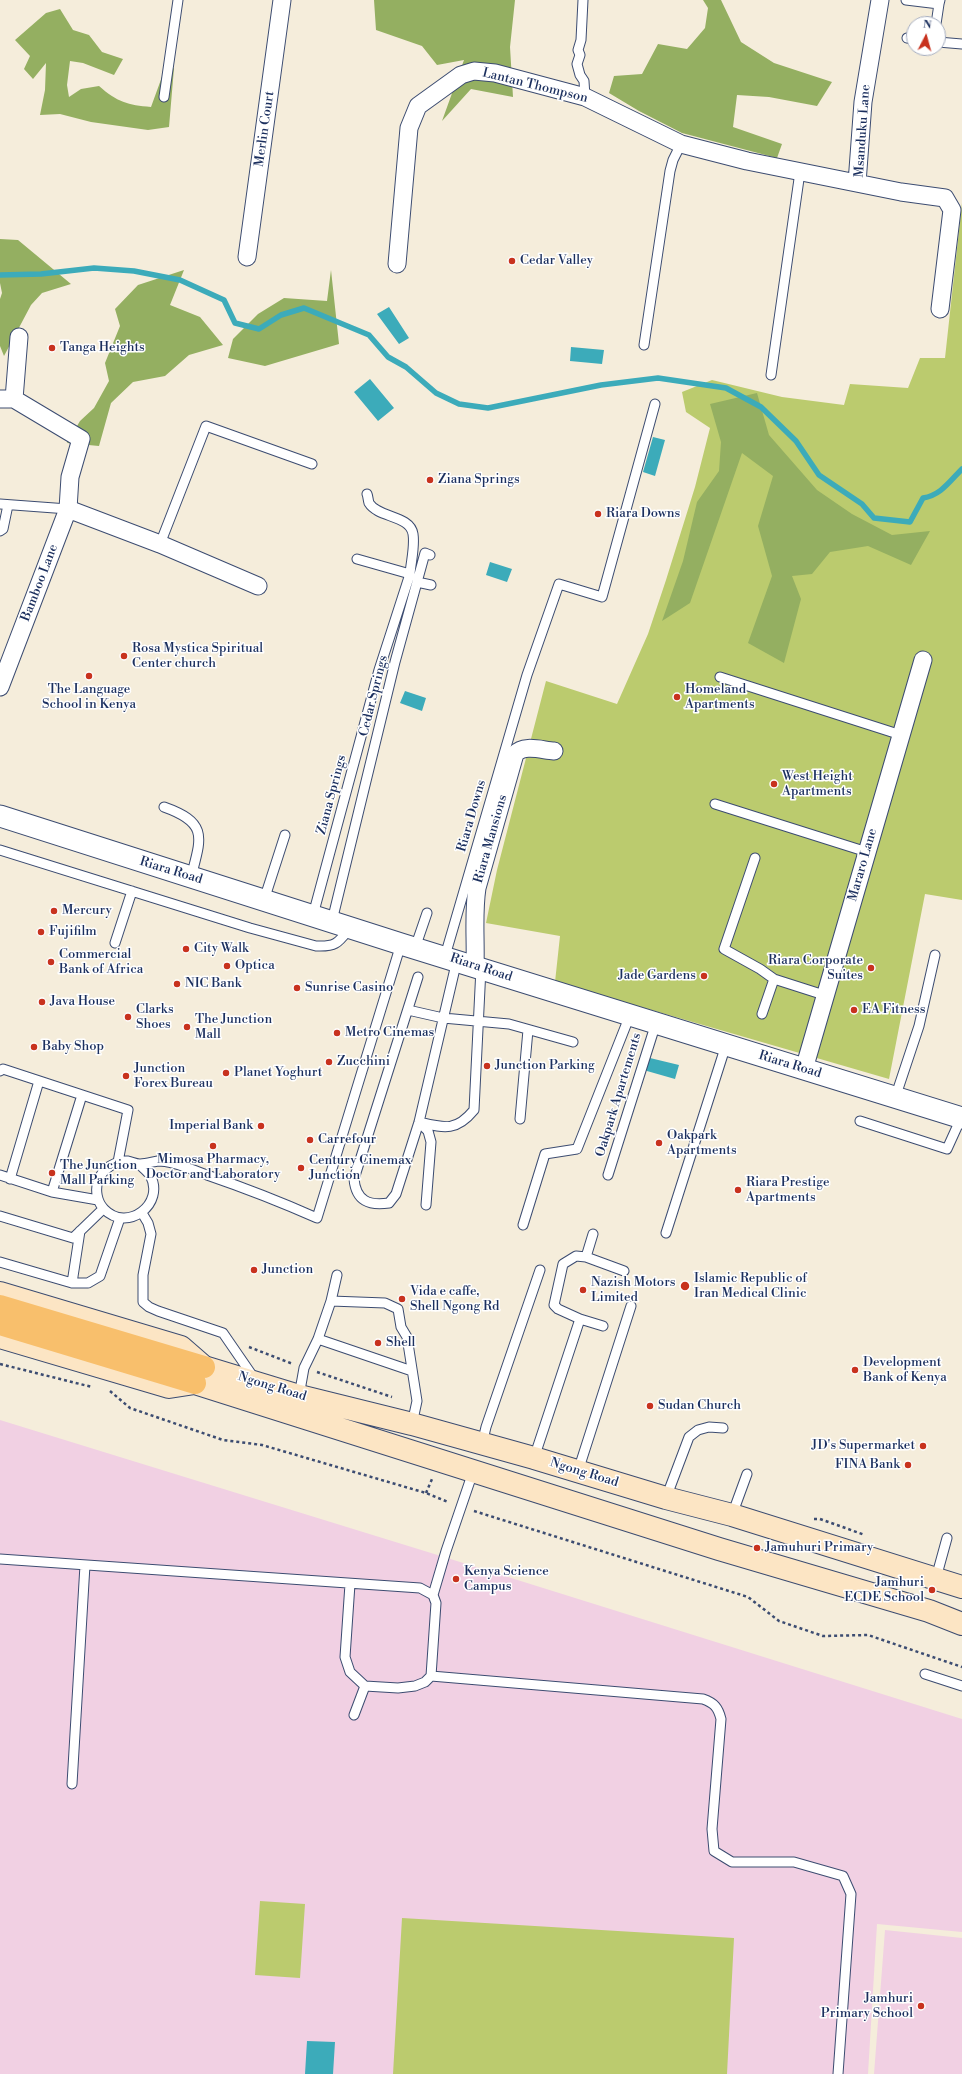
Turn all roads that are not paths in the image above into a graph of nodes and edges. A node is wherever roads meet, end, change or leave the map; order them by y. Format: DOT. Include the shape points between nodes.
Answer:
graph roads {
  1 [pos="178,0"];
  2 [pos="282,0"];
  3 [pos="584,0"];
  4 [pos="880,0"];
  5 [pos="906,0"];
  6 [pos="939,2"];
  7 [pos="937,16"];
  8 [pos="946,43"];
  9 [pos="962,44"];
  10 [pos="164,97"];
  11 [pos="585,97"];
  12 [pos="681,144"];
  13 [pos="800,172"];
  14 [pos="857,183"];
  15 [pos="247,257"];
  16 [pos="397,264"];
  17 [pos="940,309"];
  18 [pos="19,337"];
  19 [pos="644,345"];
  20 [pos="771,374"];
  21 [pos="7,399"];
  22 [pos="655,404"];
  23 [pos="312,464"];
  24 [pos="367,494"];
  25 [pos="4,504"];
  26 [pos="68,509"];
  27 [pos="0,531"];
  28 [pos="160,544"];
  29 [pos="430,555"];
  30 [pos="357,559"];
  31 [pos="410,574"];
  32 [pos="417,582"];
  33 [pos="431,585"];
  34 [pos="258,586"];
  35 [pos="923,660"];
  36 [pos="720,677"];
  37 [pos="0,687"];
  38 [pos="901,735"];
  39 [pos="554,751"];
  40 [pos="715,804"];
  41 [pos="164,807"];
  42 [pos="0,816"];
  43 [pos="285,836"];
  44 [pos="0,850"];
  45 [pos="867,852"];
  46 [pos="755,858"];
  47 [pos="191,877"];
  48 [pos="132,891"];
  49 [pos="264,900"];
  50 [pos="427,913"];
  51 [pos="332,921"];
  52 [pos="115,944"];
  53 [pos="408,946"];
  54 [pos="935,955"];
  55 [pos="465,962"];
  56 [pos="418,977"];
  57 [pos="774,979"];
  58 [pos="824,995"];
  59 [pos="408,1010"];
  60 [pos="762,1014"];
  61 [pos="630,1015"];
  62 [pos="443,1018"];
  63 [pos="479,1020"];
  64 [pos="656,1023"];
  65 [pos="528,1030"];
  66 [pos="573,1042"];
  67 [pos="726,1045"];
  68 [pos="804,1069"];
  69 [pos="0,1071"];
  70 [pos="39,1081"];
  71 [pos="82,1095"];
  72 [pos="895,1098"];
  73 [pos="961,1118"];
  74 [pos="520,1119"];
  75 [pos="860,1121"];
  76 [pos="419,1122"];
  77 [pos="118,1162"];
  78 [pos="139,1164"];
  79 [pos="608,1175"];
  80 [pos="0,1176"];
  81 [pos="10,1179"];
  82 [pos="52,1192"];
  83 [pos="98,1200"];
  84 [pos="426,1205"];
  85 [pos="103,1209"];
  86 [pos="142,1213"];
  87 [pos="0,1216"];
  88 [pos="120,1218"];
  89 [pos="523,1225"];
  90 [pos="80,1231"];
  91 [pos="666,1233"];
  92 [pos="593,1234"];
  93 [pos="586,1257"];
  94 [pos="0,1262"];
  95 [pos="540,1270"];
  96 [pos="624,1271"];
  97 [pos="337,1276"];
  98 [pos="72,1283"];
  99 [pos="0,1293"];
  100 [pos="331,1301"];
  101 [pos="0,1306"];
  102 [pos="631,1306"];
  103 [pos="580,1319"];
  104 [pos="0,1324"];
  105 [pos="603,1326"];
  106 [pos="0,1337"];
  107 [pos="318,1339"];
  108 [pos="412,1371"];
  109 [pos="200,1375"];
  110 [pos="258,1382"];
  111 [pos="299,1396"];
  112 [pos="412,1424"];
  113 [pos="723,1428"];
  114 [pos="482,1444"];
  115 [pos="534,1458"];
  116 [pos="578,1471"];
  117 [pos="473,1472"];
  118 [pos="747,1474"];
  119 [pos="666,1498"];
  120 [pos="732,1515"];
  121 [pos="947,1538"];
  122 [pos="0,1559"];
  123 [pos="85,1565"];
  124 [pos="936,1578"];
  125 [pos="350,1584"];
  126 [pos="962,1587"];
  127 [pos="433,1596"];
  128 [pos="962,1624"];
  129 [pos="925,1674"];
  130 [pos="431,1676"];
  131 [pos="365,1686"];
  132 [pos="962,1686"];
  133 [pos="354,1715"];
  134 [pos="72,1784"];
  135 [pos="838,2074"];
  1 -- 10 [label="lane"];
  2 -- 15 [label="street, Merlin Court"];
  3 -- 11 [label="lane" via="578,50 580,55 577,64 584,81"];
  4 -- 14 [label="street, Msanduku Lane" via="863,102"];
  5 -- 6 [label="lane"];
  6 -- 7 [label="lane"];
  8 -- 9 [label="lane"];
  11 -- 12 [label="street, Lantan Thompson"];
  11 -- 16 [label="street, Lantan Thompson" via="495,73 474,71 461,75 418,106 409,128"];
  12 -- 13 [label="street, Lantan Thompson"];
  12 -- 19 [label="lane" via="670,171"];
  13 -- 14 [label="street, Lantan Thompson"];
  13 -- 20 [label="lane"];
  14 -- 17 [label="street, Msanduku Lane" via="945,198 952,210"];
  18 -- 21 [label="street"];
  21 -- 26 [label="street, Bamboo Lane" via="81,439 70,477"];
  22 -- 55 [label="lane, Riara Downs" via="602,597 559,584 527,675 455,923"];
  23 -- 28 [label="lane" via="206,426"];
  24 -- 31 [label="lane, Ziana Springs" via="369,503 374,508 412,529 414,542"];
  25 -- 26 [label="lane"];
  25 -- 27 [label="lane" via="3,529"];
  26 -- 28 [label="street"];
  26 -- 37 [label="street, Bamboo Lane"];
  28 -- 34 [label="street"];
  29 -- 32 [label="lane, Cedar Springs" via="426,553"];
  30 -- 31 [label="lane"];
  31 -- 51 [label="lane, Ziana Springs" via="379,670"];
  32 -- 33 [label="lane"];
  32 -- 51 [label="lane, Cedar Springs"];
  35 -- 38 [label="street, Mararo Lane"];
  36 -- 38 [label="lane"];
  38 -- 45 [label="street, Mararo Lane"];
  39 -- 55 [label="street, Riara Mansions" via="525,748 515,754 477,888 474,909 476,944"];
  40 -- 45 [label="lane"];
  41 -- 47 [label="lane" via="191,820 199,834 199,846"];
  42 -- 47 [label="street, Riara Road"];
  43 -- 49 [label="lane"];
  44 -- 48 [label="lane"];
  45 -- 58 [label="street, Mararo Lane"];
  46 -- 57 [label="lane" via="724,950"];
  47 -- 49 [label="street, Riara Road"];
  48 -- 51 [label="lane" via="316,946 326,947 338,943"];
  48 -- 52 [label="lane"];
  49 -- 51 [label="street, Riara Road"];
  50 -- 53 [label="lane"];
  51 -- 53 [label="street, Riara Road"];
  53 -- 55 [label="street, Riara Road"];
  53 -- 78 [label="lane" via="317,1218 263,1195 176,1164 158,1161"];
  54 -- 72 [label="lane" via="919,1026"];
  55 -- 61 [label="street, Riara Road"];
  55 -- 62 [label="lane"];
  55 -- 63 [label="lane"];
  56 -- 59 [label="lane"];
  57 -- 58 [label="lane"];
  57 -- 60 [label="lane"];
  58 -- 68 [label="street, Mararo Lane"];
  59 -- 62 [label="lane"];
  59 -- 76 [label="lane" via="354,1179 358,1196 377,1205 389,1203 396,1194"];
  61 -- 64 [label="street, Riara Road"];
  61 -- 89 [label="lane" via="577,1149 544,1154"];
  62 -- 63 [label="lane"];
  62 -- 76 [label="lane"];
  63 -- 65 [label="lane" via="509,1024"];
  63 -- 76 [label="lane" via="474,1110 466,1120 454,1127"];
  64 -- 67 [label="street, Riara Road"];
  64 -- 79 [label="lane, Oakpark Apartements"];
  65 -- 66 [label="lane"];
  65 -- 74 [label="lane"];
  67 -- 68 [label="street, Riara Road"];
  67 -- 91 [label="lane"];
  68 -- 72 [label="street, Riara Road"];
  69 -- 70 [label="lane" via="3,1069"];
  70 -- 71 [label="lane"];
  70 -- 81 [label="lane"];
  71 -- 77 [label="lane" via="128,1110"];
  71 -- 82 [label="lane"];
  72 -- 73 [label="street, Riara Road"];
  73 -- 75 [label="lane" via="947,1149"];
  76 -- 84 [label="lane" via="428,1131 431,1142"];
  77 -- 78 [label="lane"];
  77 -- 83 [label="lane" via="102,1172 96,1191"];
  78 -- 86 [label="lane" via="149,1174 154,1188 152,1202"];
  80 -- 81 [label="lane"];
  81 -- 82 [label="lane"];
  82 -- 83 [label="lane"];
  83 -- 85 [label="lane"];
  85 -- 88 [label="lane"];
  85 -- 90 [label="lane"];
  86 -- 88 [label="lane" via="132,1218"];
  86 -- 110 [label="lane" via="148,1223 150,1234 143,1275 143,1302 158,1311 223,1333"];
  87 -- 90 [label="lane" via="73,1238"];
  88 -- 98 [label="lane" via="100,1276 88,1283"];
  90 -- 98 [label="lane"];
  92 -- 93 [label="lane"];
  93 -- 96 [label="lane"];
  93 -- 103 [label="lane" via="576,1256 563,1264 554,1299 558,1309"];
  94 -- 98 [label="lane"];
  95 -- 114 [label="lane"];
  97 -- 100 [label="lane"];
  99 -- 109 [label="main road, Ngong Road" via="181,1347"];
  100 -- 107 [label="lane"];
  100 -- 108 [label="lane" via="385,1303 398,1309 401,1327 407,1337"];
  101 -- 109 [label="main road, Ngong Road"];
  102 -- 116 [label="lane"];
  103 -- 105 [label="lane"];
  103 -- 115 [label="lane"];
  104 -- 109 [label="main road, Ngong Road"];
  106 -- 109 [label="main road, Ngong Road" via="169,1387"];
  107 -- 108 [label="lane"];
  107 -- 111 [label="lane" via="304,1368"];
  108 -- 112 [label="lane" via="417,1401"];
  109 -- 110 [label="main road, Ngong Road"];
  109 -- 117 [label="main road" via="438,1462"];
  110 -- 111 [label="main road, Ngong Road"];
  111 -- 112 [label="main road, Ngong Road"];
  112 -- 114 [label="main road, Ngong Road"];
  113 -- 119 [label="lane" via="709,1427 698,1430 689,1437"];
  114 -- 115 [label="main road, Ngong Road"];
  115 -- 116 [label="main road, Ngong Road"];
  116 -- 119 [label="main road, Ngong Road"];
  117 -- 127 [label="lane"];
  117 -- 128 [label="main road" via="929,1611"];
  118 -- 120 [label="lane"];
  119 -- 120 [label="main road, Ngong Road"];
  120 -- 124 [label="main road, Ngong Road"];
  121 -- 124 [label="lane"];
  122 -- 123 [label="lane"];
  123 -- 125 [label="lane"];
  123 -- 134 [label="lane"];
  124 -- 126 [label="main road, Ngong Road"];
  125 -- 127 [label="lane" via="420,1588"];
  125 -- 131 [label="lane" via="345,1657 350,1672"];
  127 -- 130 [label="lane" via="436,1603"];
  129 -- 132 [label="lane"];
  130 -- 131 [label="lane" via="425,1682 414,1686"];
  130 -- 135 [label="lane" via="703,1699 716,1705 721,1720 712,1829 714,1851 732,1862 794,1862 843,1876 851,1894"];
  131 -- 133 [label="lane"];
}
